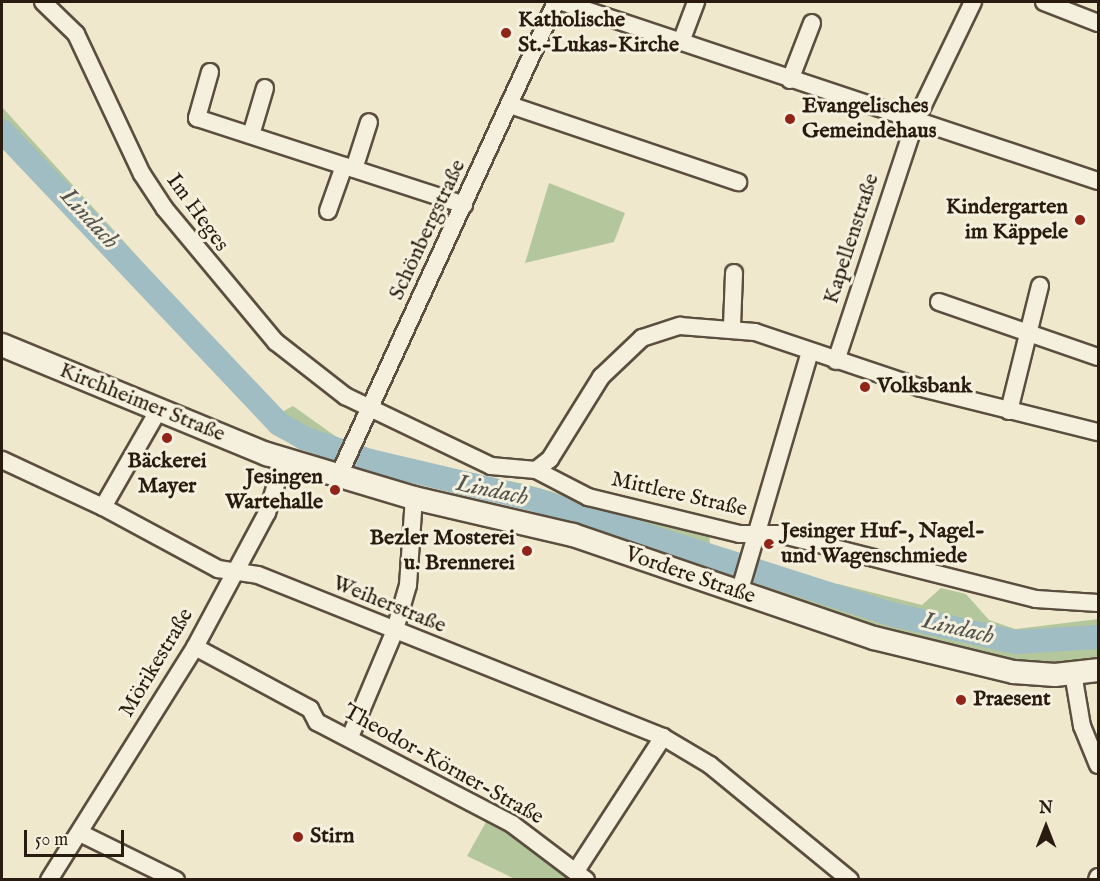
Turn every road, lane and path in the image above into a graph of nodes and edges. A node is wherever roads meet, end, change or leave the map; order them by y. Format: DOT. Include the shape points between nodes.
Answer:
graph roads {
  1 [pos="43,2"];
  2 [pos="556,2"];
  3 [pos="562,2"];
  4 [pos="696,2"];
  5 [pos="973,2"];
  6 [pos="1044,2"];
  7 [pos="812,23"];
  8 [pos="1098,23"];
  9 [pos="681,42"];
  10 [pos="210,72"];
  11 [pos="790,80"];
  12 [pos="265,88"];
  13 [pos="510,105"];
  14 [pos="369,122"];
  15 [pos="915,122"];
  16 [pos="251,135"];
  17 [pos="349,167"];
  18 [pos="1098,181"];
  19 [pos="738,182"];
  20 [pos="464,205"];
  21 [pos="328,211"];
  22 [pos="734,273"];
  23 [pos="1040,286"];
  24 [pos="939,302"];
  25 [pos="732,326"];
  26 [pos="1028,333"];
  27 [pos="2,345"];
  28 [pos="810,352"];
  29 [pos="1098,357"];
  30 [pos="836,361"];
  31 [pos="159,411"];
  32 [pos="1009,411"];
  33 [pos="365,416"];
  34 [pos="1098,432"];
  35 [pos="284,459"];
  36 [pos="2,460"];
  37 [pos="341,470"];
  38 [pos="536,470"];
  39 [pos="414,498"];
  40 [pos="103,507"];
  41 [pos="758,534"];
  42 [pos="236,572"];
  43 [pos="741,586"];
  44 [pos="1098,603"];
  45 [pos="394,633"];
  46 [pos="195,647"];
  47 [pos="1098,670"];
  48 [pos="1073,673"];
  49 [pos="350,737"];
  50 [pos="663,737"];
  51 [pos="1098,765"];
  52 [pos="80,833"];
  53 [pos="581,875"];
  54 [pos="49,879"];
  55 [pos="176,879"];
  56 [pos="850,879"];
  1 -- 33 [label="street, Im Heges" via="76,34 142,174 217,277 276,342"];
  2 -- 13 [label="street, Schönbergstraße"];
  3 -- 9 [label="street"];
  4 -- 9 [label="street"];
  5 -- 15 [label="street, Kapellenstraße"];
  6 -- 8 [label="street"];
  7 -- 11 [label="street"];
  9 -- 11 [label="street"];
  10 -- 16 [label="street" via="196,117"];
  11 -- 15 [label="street"];
  12 -- 16 [label="street"];
  13 -- 19 [label="street"];
  13 -- 20 [label="street, Schönbergstraße"];
  14 -- 17 [label="street"];
  15 -- 18 [label="street"];
  15 -- 30 [label="street, Kapellenstraße"];
  16 -- 17 [label="street"];
  17 -- 20 [label="street"];
  17 -- 21 [label="street"];
  20 -- 33 [label="street, Schönbergstraße"];
  22 -- 25 [label="street"];
  23 -- 26 [label="street"];
  24 -- 26 [label="street"];
  25 -- 28 [label="street"];
  25 -- 38 [label="street" via="680,326 642,338 601,377 550,459"];
  26 -- 29 [label="street"];
  26 -- 32 [label="street"];
  27 -- 31 [label="main road, Kirchheimer Straße"];
  28 -- 30 [label="street"];
  28 -- 41 [label="street"];
  30 -- 32 [label="street"];
  31 -- 35 [label="main road, Kirchheimer Straße"];
  31 -- 40 [label="street"];
  32 -- 34 [label="street"];
  33 -- 37 [label="street, Schönbergstraße"];
  33 -- 38 [label="street, Mittlere Straße" via="491,466"];
  35 -- 37 [label="main road, Vordere Straße"];
  35 -- 42 [label="street, Mörikestraße" via="267,513"];
  36 -- 40 [label="street, Weiherstraße"];
  37 -- 39 [label="main road, Vordere Straße"];
  38 -- 41 [label="street, Mittlere Straße" via="588,497"];
  39 -- 43 [label="main road, Vordere Straße" via="573,535"];
  39 -- 45 [label="street" via="408,585"];
  40 -- 42 [label="street, Weiherstraße" via="218,569"];
  41 -- 43 [label="street"];
  41 -- 44 [label="street, Mittlere Straße" via="778,534 1036,599"];
  42 -- 45 [label="street, Weiherstraße" via="258,575"];
  42 -- 46 [label="street, Mörikestraße"];
  43 -- 48 [label="main road, Vordere Straße" via="944,657 1022,673"];
  45 -- 49 [label="street"];
  45 -- 50 [label="street, Weiherstraße"];
  46 -- 49 [label="street, Theodor-Körner-Straße"];
  46 -- 52 [label="street, Mörikestraße"];
  47 -- 48 [label="main road, Vordere Straße"];
  48 -- 51 [label="street" via="1082,726"];
  49 -- 53 [label="street, Theodor-Körner-Straße" via="512,824"];
  50 -- 53 [label="street, Theodor-Körner-Straße"];
  50 -- 56 [label="street, Weiherstraße" via="710,765"];
  52 -- 54 [label="street, Mörikestraße"];
  52 -- 55 [label="street"];
}
